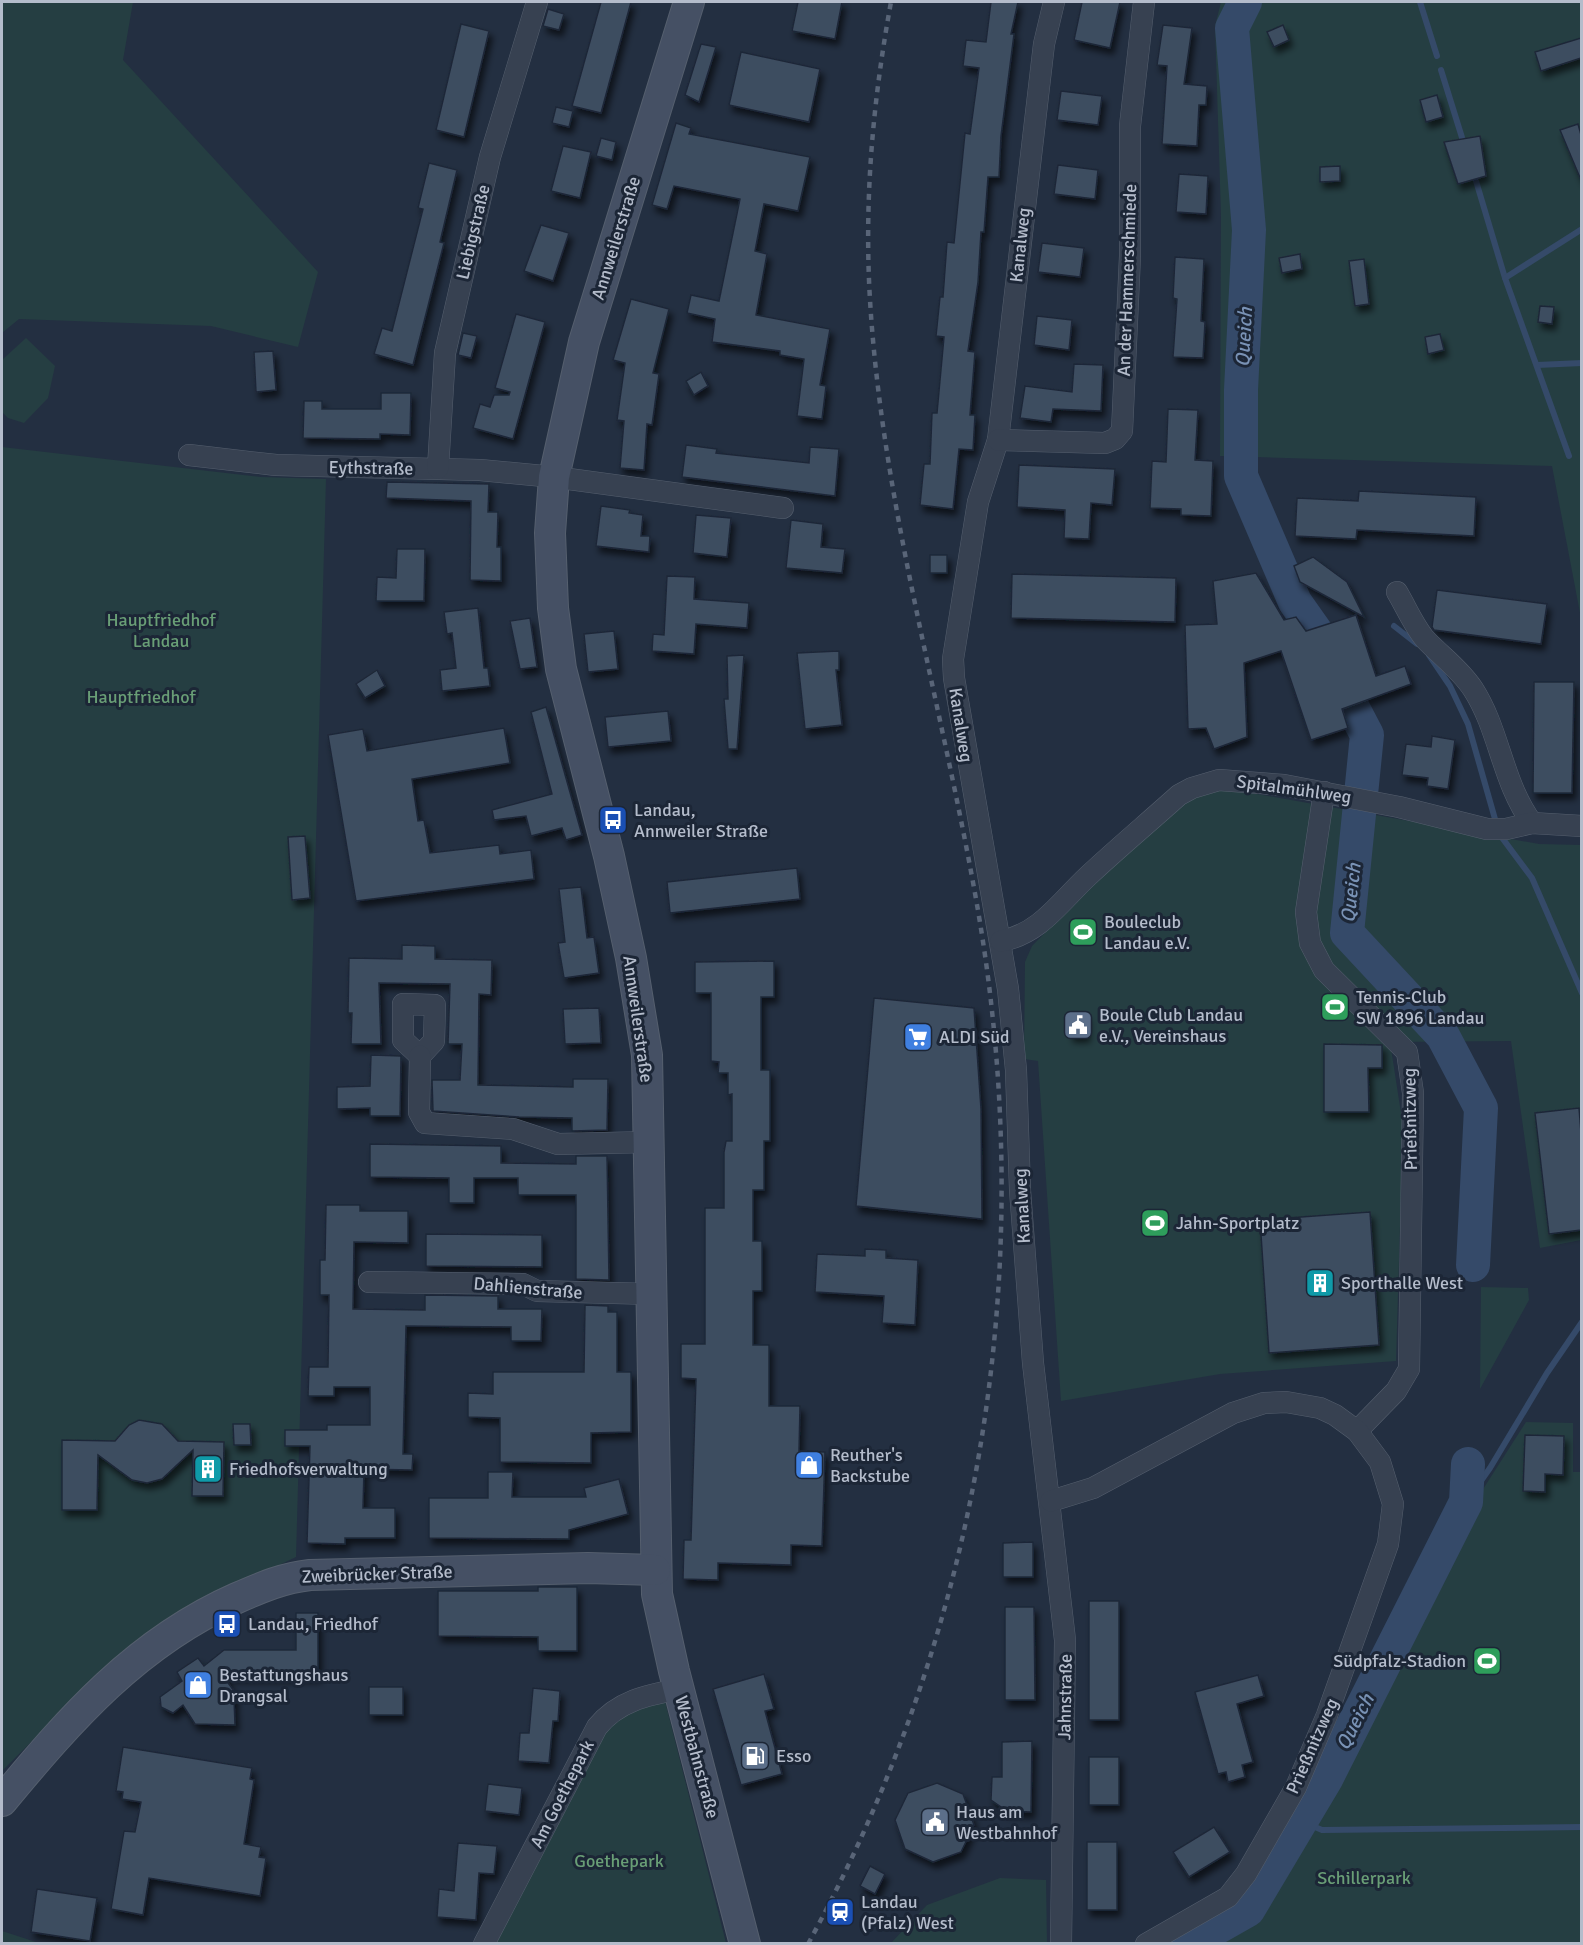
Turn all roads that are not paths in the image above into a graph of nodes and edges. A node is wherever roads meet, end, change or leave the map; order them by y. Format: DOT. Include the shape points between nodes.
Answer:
graph roads {
  1 [pos="537,2"];
  2 [pos="689,2"];
  3 [pos="1053,2"];
  4 [pos="1144,2"];
  5 [pos="998,440"];
  6 [pos="189,455"];
  7 [pos="438,468"];
  8 [pos="554,477"];
  9 [pos="783,508"];
  10 [pos="1397,592"];
  11 [pos="1333,794"];
  12 [pos="1532,823"];
  13 [pos="1581,826"];
  14 [pos="1001,941"];
  15 [pos="420,1056"];
  16 [pos="650,1142"];
  17 [pos="369,1282"];
  18 [pos="652,1294"];
  19 [pos="1358,1431"];
  20 [pos="1044,1451"];
  21 [pos="1051,1501"];
  22 [pos="655,1570"];
  23 [pos="679,1689"];
  24 [pos="2,1801"];
  25 [pos="484,1944"];
  26 [pos="745,1944"];
  27 [pos="1061,1944"];
  28 [pos="1146,1944"];
  1 -- 7 [label="street, Liebigstraße" via="490,157 445,353"];
  2 -- 8 [label="street, Annweilerstraße" via="584,342"];
  3 -- 5 [label="street, Kanalweg" via="1044,44"];
  4 -- 5 [label="street, An der Hammerschmiede" via="1130,126 1130,256 1122,431 1105,443"];
  5 -- 14 [label="street, Kanalweg" via="978,502 954,659 963,739"];
  6 -- 7 [label="street, Eythstraße" via="276,465"];
  7 -- 8 [label="street, Eythstraße"];
  8 -- 9 [label="street"];
  8 -- 16 [label="street, Annweilerstraße" via="550,577 558,647 567,697 607,847 638,996 647,1055"];
  10 -- 12 [label="street" via="1424,638 1473,689 1506,777"];
  11 -- 12 [label="street, Spitalmühlweg" via="1472,826 1506,829"];
  11 -- 14 [label="street, Spitalmühlweg" via="1232,780 1192,788 1179,795 1087,877 1040,924 1022,936"];
  11 -- 19 [label="street, Prießnitzweg" via="1306,912 1310,943 1324,970 1407,1052 1413,1093 1409,1370 1396,1391"];
  12 -- 13 [label="street, Spitalmühlweg"];
  14 -- 20 [label="street, Kanalweg" via="1016,1070 1026,1277"];
  15 -- 16 [label="street" via="419,1112 425,1124 513,1130 558,1144"];
  16 -- 18 [label="street, Annweilerstraße"];
  17 -- 18 [label="street, Dahlienstraße" via="523,1284 537,1291"];
  18 -- 22 [label="street, Annweilerstraße"];
  19 -- 21 [label="street, Prießnitzweg" via="1320,1408 1264,1402 1233,1413 1093,1488"];
  19 -- 28 [label="street, Prießnitzweg" via="1384,1473 1393,1504 1392,1521 1388,1544 1325,1720 1296,1786 1238,1886 1228,1897"];
  20 -- 21 [label="street, Jahnstraße"];
  21 -- 27 [label="street, Jahnstraße" via="1065,1640"];
  22 -- 23 [label="street, Westbahnstraße" via="660,1614"];
  22 -- 24 [label="street, Zweibrücker Straße" via="577,1568 310,1575 273,1582 187,1622 135,1660 104,1688"];
  23 -- 25 [label="street, Am Goethepark" via="628,1702 607,1715 597,1727"];
  23 -- 26 [label="street, Westbahnstraße"];
}
